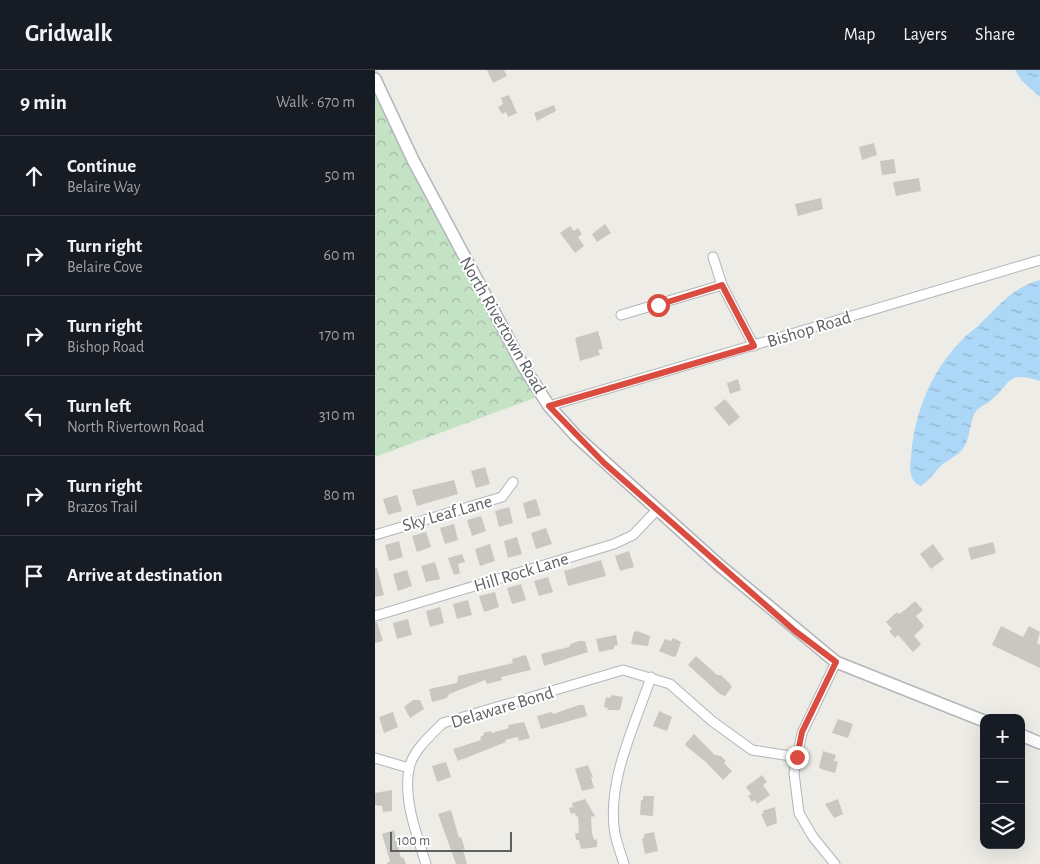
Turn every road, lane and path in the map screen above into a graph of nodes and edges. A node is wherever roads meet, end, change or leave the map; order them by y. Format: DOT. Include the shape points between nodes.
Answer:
graph roads {
  1 [pos="375,79"];
  2 [pos="713,257"];
  3 [pos="1040,260"];
  4 [pos="722,285"];
  5 [pos="621,315"];
  6 [pos="754,346"];
  7 [pos="549,406"];
  8 [pos="513,482"];
  9 [pos="657,510"];
  10 [pos="375,534"];
  11 [pos="375,616"];
  12 [pos="836,662"];
  13 [pos="651,677"];
  14 [pos="980,719"];
  15 [pos="1025,737"];
  16 [pos="1040,743"];
  17 [pos="797,757"];
  18 [pos="375,758"];
  19 [pos="409,768"];
  20 [pos="426,864"];
  21 [pos="624,864"];
  22 [pos="835,864"];
  1 -- 7 [label="street, North Rivertown Road" via="489,306"];
  2 -- 4 [label="street"];
  3 -- 6 [label="street, Bishop Road"];
  4 -- 5 [label="street"];
  4 -- 6 [label="street"];
  6 -- 7 [label="street, Bishop Road"];
  7 -- 9 [label="street, North Rivertown Road" via="576,436"];
  8 -- 10 [label="street, Sky Leaf Lane" via="502,497"];
  9 -- 11 [label="street, Hill Rock Lane" via="633,535 614,544"];
  9 -- 12 [label="street, North Rivertown Road" via="795,631"];
  12 -- 14 [label="street, North Rivertown Road"];
  12 -- 17 [label="street" via="802,732"];
  13 -- 17 [label="street, Delaware Bond" via="670,684 752,750"];
  13 -- 19 [label="street, Delaware Bond" via="623,670 443,723 426,741"];
  13 -- 21 [label="street" via="621,764 615,800 615,834"];
  15 -- 16 [label="street"];
  17 -- 22 [label="street" via="794,773 799,813 813,838"];
  18 -- 19 [label="street"];
  19 -- 20 [label="street" via="413,820"];
}
